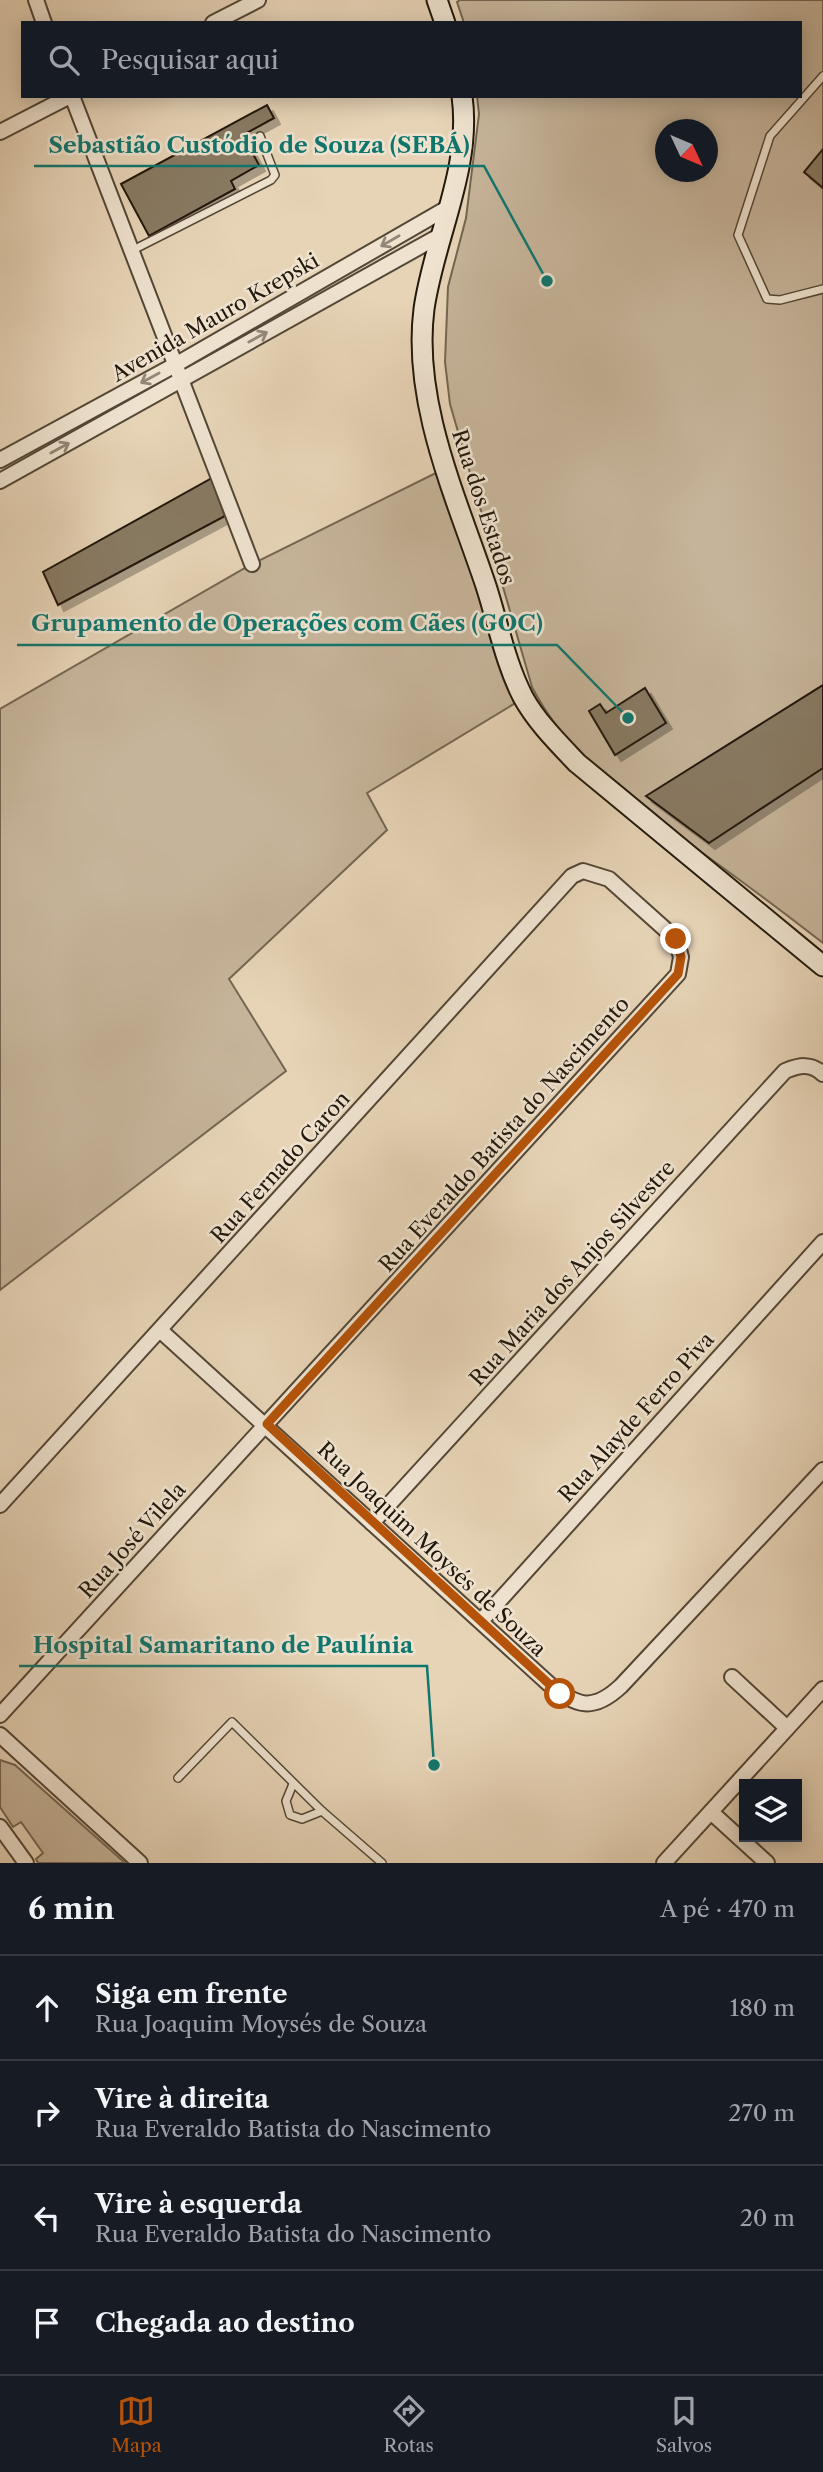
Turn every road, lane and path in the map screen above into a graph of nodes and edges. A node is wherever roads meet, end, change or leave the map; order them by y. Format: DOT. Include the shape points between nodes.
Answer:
graph roads {
  1 [pos="36,0"];
  2 [pos="258,0"];
  3 [pos="437,0"];
  4 [pos="43,21"];
  5 [pos="217,21"];
  6 [pos="443,21"];
  7 [pos="823,76"];
  8 [pos="67,98"];
  9 [pos="72,98"];
  10 [pos="462,98"];
  11 [pos="0,132"];
  12 [pos="260,136"];
  13 [pos="449,207"];
  14 [pos="439,236"];
  15 [pos="131,251"];
  16 [pos="823,289"];
  17 [pos="175,365"];
  18 [pos="181,380"];
  19 [pos="0,460"];
  20 [pos="0,481"];
  21 [pos="252,564"];
  22 [pos="598,873"];
  23 [pos="823,966"];
  24 [pos="823,1074"];
  25 [pos="823,1242"];
  26 [pos="161,1331"];
  27 [pos="267,1424"];
  28 [pos="823,1470"];
  29 [pos="0,1505"];
  30 [pos="372,1523"];
  31 [pos="481,1621"];
  32 [pos="732,1677"];
  33 [pos="823,1689"];
  34 [pos="0,1715"];
  35 [pos="788,1728"];
  36 [pos="0,1735"];
  37 [pos="178,1778"];
  38 [pos="293,1784"];
  39 [pos="322,1811"];
  40 [pos="711,1812"];
  41 [pos="0,1827"];
  42 [pos="26,1863"];
  43 [pos="140,1863"];
  44 [pos="382,1863"];
  45 [pos="664,1863"];
  46 [pos="767,1863"];
  1 -- 4 [label="street"];
  2 -- 5 [label="street"];
  3 -- 6 [label="street"];
  7 -- 16 [label="lane" via="770,136 738,235 767,299"];
  8 -- 11 [label="street"];
  9 -- 15 [label="street"];
  10 -- 13 [label="street, Rua dos Estados" via="458,171"];
  12 -- 15 [label="lane" via="274,166 271,180"];
  13 -- 14 [label="street, Rua dos Estados"];
  13 -- 17 [label="street, Avenida Mauro Krepski, one-way"];
  18 -- 14 [label="street, Avenida Mauro Krepski, one-way"];
  14 -- 23 [label="street, Rua dos Estados" via="424,308 420,358 453,490 503,648 524,698 553,738 598,781"];
  15 -- 17 [label="street"];
  17 -- 18 [label="street"];
  17 -- 19 [label="street, Avenida Mauro Krepski, one-way"];
  20 -- 18 [label="street, Avenida Mauro Krepski, one-way"];
  18 -- 21 [label="street"];
  22 -- 26 [label="street, Rua Fernado Caron" via="572,876"];
  22 -- 27 [label="street, Rua Everaldo Batista do Nascimento" via="676,939 681,957 678,974"];
  24 -- 30 [label="street, Rua Maria dos Anjos Silvestre" via="798,1065 785,1071"];
  25 -- 31 [label="street, Rua Alayde Ferro Piva"];
  26 -- 27 [label="street, Rua Joaquim Moysés de Souza"];
  26 -- 29 [label="street, Rua Fernado Caron"];
  27 -- 30 [label="street, Rua Joaquim Moysés de Souza"];
  27 -- 34 [label="street, Rua José Vilela"];
  28 -- 31 [label="street, Rua Joaquim Moysés de Souza" via="609,1697 576,1704"];
  30 -- 31 [label="street, Rua Joaquim Moysés de Souza"];
  32 -- 35 [label="street"];
  33 -- 35 [label="street"];
  35 -- 40 [label="street"];
  36 -- 43 [label="street"];
  37 -- 38 [label="lane" via="232,1722"];
  38 -- 39 [label="lane"];
  38 -- 39 [label="lane" via="285,1801 290,1815 302,1819"];
  39 -- 44 [label="lane"];
  40 -- 45 [label="street"];
  40 -- 46 [label="street"];
  41 -- 42 [label="street"];
}
